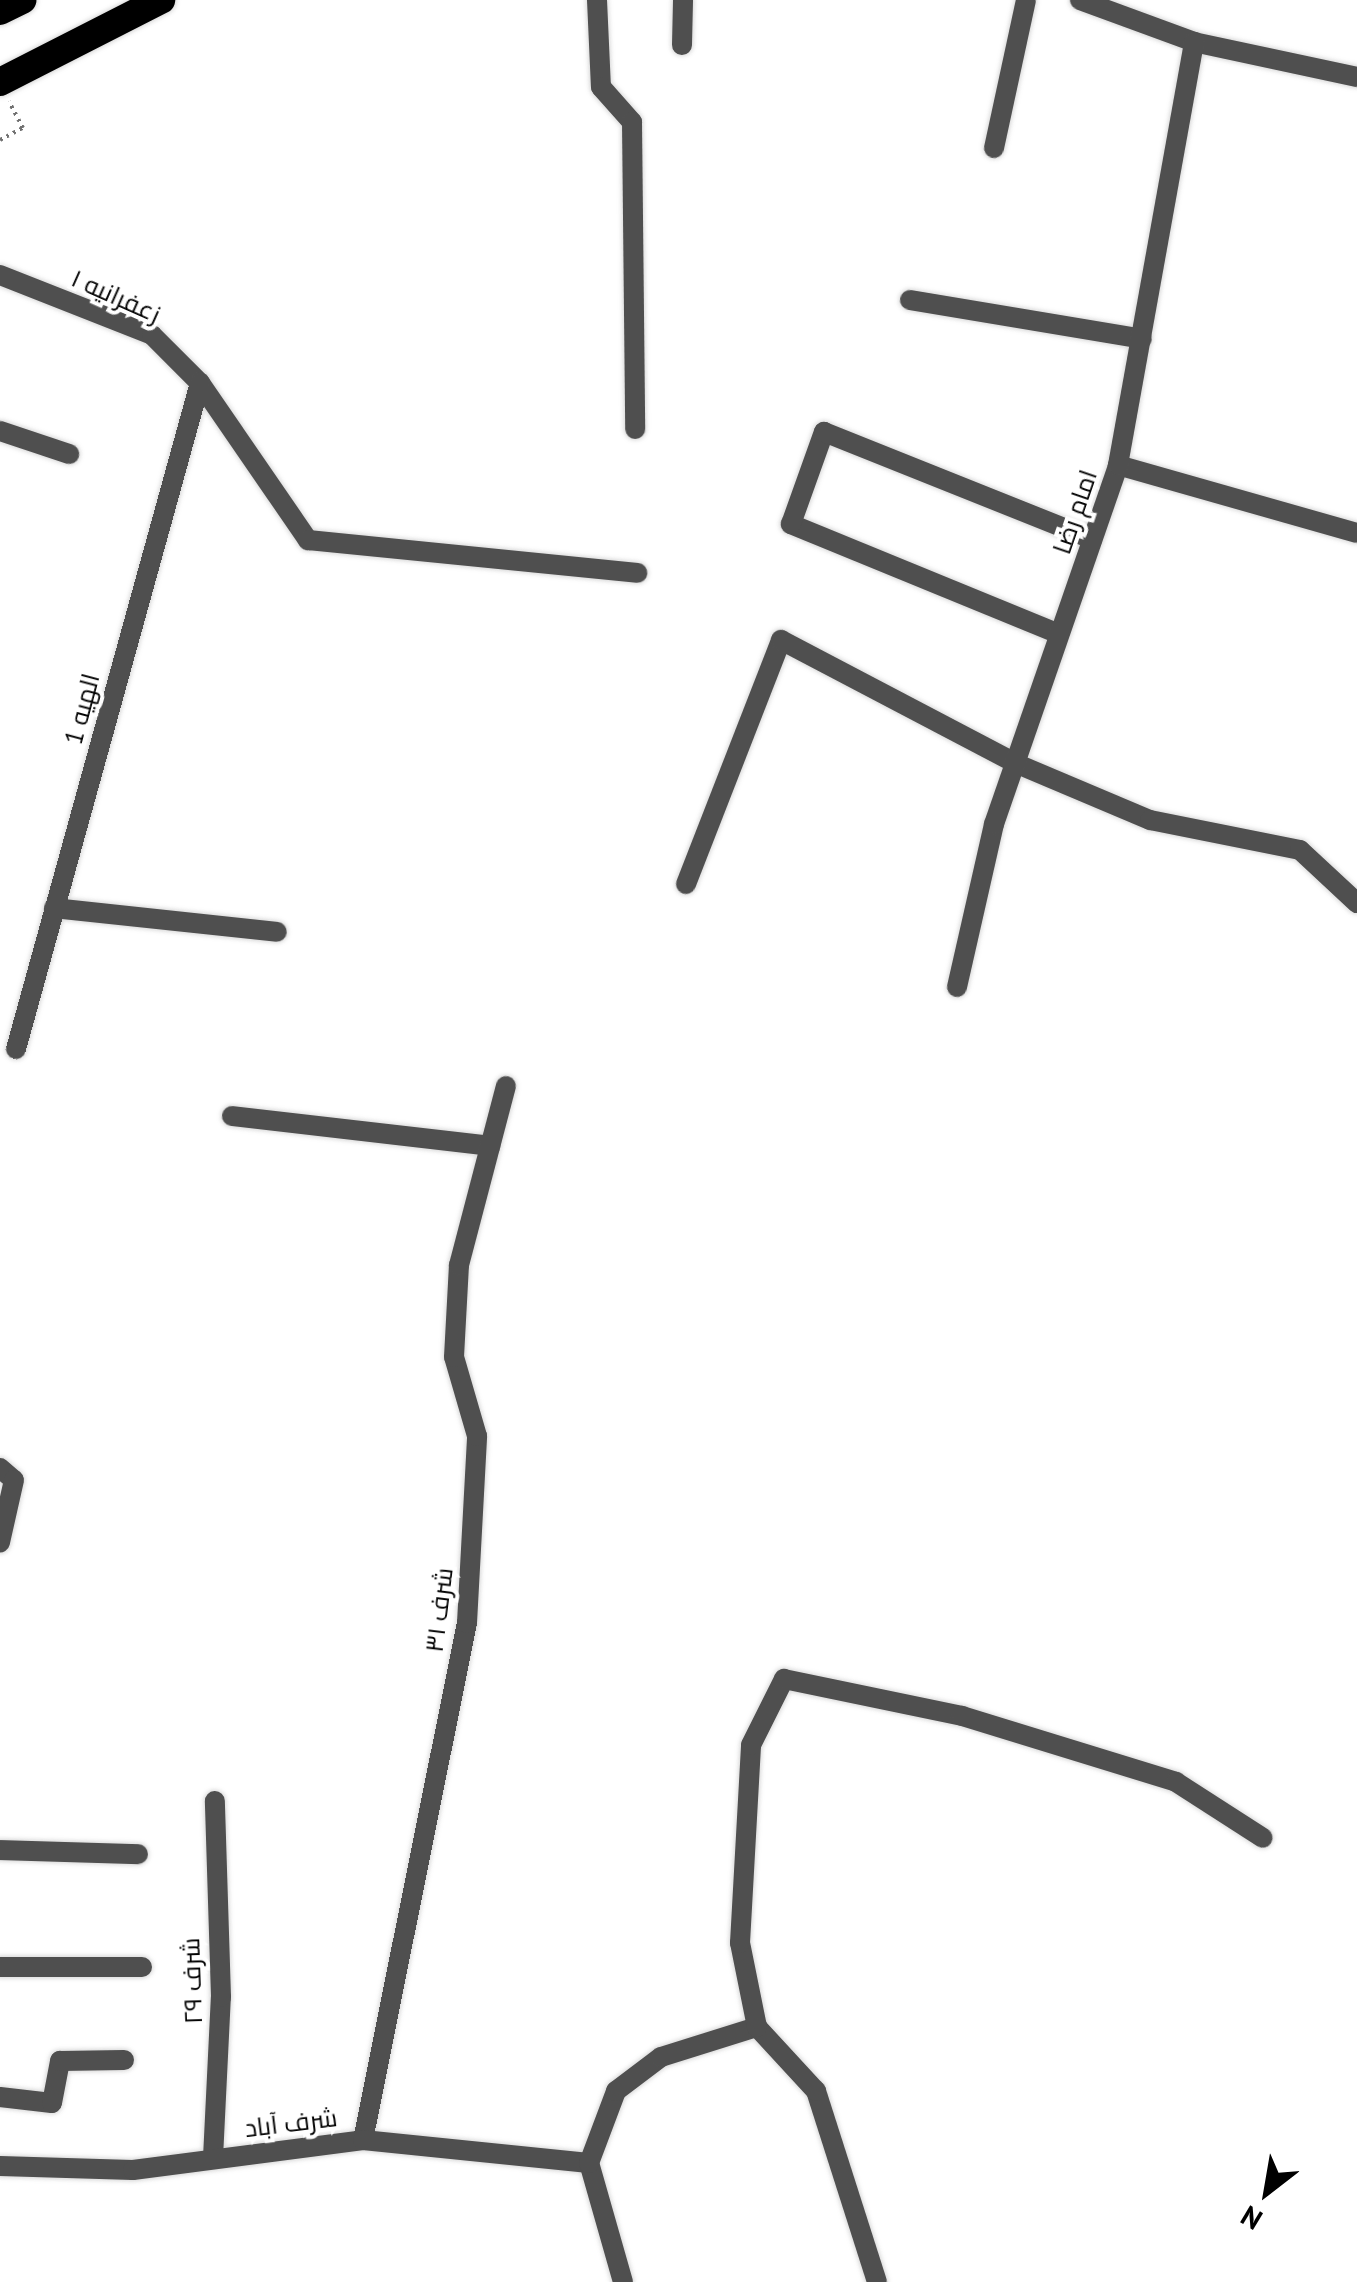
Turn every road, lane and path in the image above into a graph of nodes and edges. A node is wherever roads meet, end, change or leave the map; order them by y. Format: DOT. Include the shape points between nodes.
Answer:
graph roads {
  1 [pos="22,0"];
  2 [pos="162,0"];
  3 [pos="597,0"];
  4 [pos="683,0"];
  5 [pos="1026,0"];
  6 [pos="1080,0"];
  7 [pos="0,12"];
  8 [pos="1194,42"];
  9 [pos="682,45"];
  10 [pos="1357,77"];
  11 [pos="0,84"];
  12 [pos="0,140"];
  13 [pos="994,148"];
  14 [pos="0,275"];
  15 [pos="910,300"];
  16 [pos="1142,340"];
  17 [pos="200,382"];
  18 [pos="636,429"];
  19 [pos="0,431"];
  20 [pos="69,454"];
  21 [pos="1118,465"];
  22 [pos="1357,533"];
  23 [pos="1092,539"];
  24 [pos="636,572"];
  25 [pos="1060,634"];
  26 [pos="1015,763"];
  27 [pos="686,884"];
  28 [pos="1357,903"];
  29 [pos="54,908"];
  30 [pos="277,932"];
  31 [pos="957,987"];
  32 [pos="16,1049"];
  33 [pos="506,1086"];
  34 [pos="232,1116"];
  35 [pos="490,1146"];
  36 [pos="7,1474"];
  37 [pos="0,1542"];
  38 [pos="215,1801"];
  39 [pos="1263,1838"];
  40 [pos="0,1850"];
  41 [pos="138,1854"];
  42 [pos="0,1967"];
  43 [pos="142,1967"];
  44 [pos="757,2028"];
  45 [pos="124,2060"];
  46 [pos="0,2098"];
  47 [pos="363,2140"];
  48 [pos="213,2158"];
  49 [pos="588,2163"];
  50 [pos="0,2166"];
  51 [pos="622,2282"];
  52 [pos="877,2282"];
  1 -- 7 [label="highway"];
  2 -- 11 [label="highway"];
  3 -- 18 [label="street" via="600,88 632,122"];
  4 -- 9 [label="street"];
  5 -- 13 [label="street"];
  6 -- 8 [label="street"];
  8 -- 10 [label="street"];
  8 -- 16 [label="street, امام رضا"];
  11 -- 12 [label="path" via="23,128"];
  14 -- 17 [label="street, زعفرانیه ۱" via="152,335"];
  15 -- 16 [label="street"];
  16 -- 21 [label="street, امام رضا"];
  17 -- 24 [label="street, زعفرانیه ۱" via="308,540"];
  17 -- 29 [label="street, الهیه 1"];
  19 -- 20 [label="street"];
  21 -- 22 [label="street"];
  21 -- 23 [label="street, امام رضا"];
  23 -- 25 [label="street, امام رضا"];
  23 -- 25 [label="street" via="824,432 791,524"];
  25 -- 26 [label="street, امام رضا"];
  26 -- 27 [label="street" via="781,640"];
  26 -- 28 [label="street" via="1150,820 1300,850"];
  26 -- 31 [label="street, امام رضا"];
  29 -- 30 [label="street"];
  29 -- 32 [label="street, الهیه 1"];
  33 -- 35 [label="street, شرف ۳۱"];
  34 -- 35 [label="street"];
  35 -- 47 [label="street, شرف ۳۱" via="459,1265 454,1357 476,1436 467,1623"];
  36 -- 37 [label="street"];
  38 -- 48 [label="street, شرف ۲۹" via="221,1997"];
  39 -- 44 [label="street" via="1176,1782 962,1716 784,1679 751,1744 743,1823 740,1943"];
  40 -- 41 [label="street"];
  42 -- 43 [label="street"];
  44 -- 49 [label="street" via="662,2056 616,2091"];
  44 -- 52 [label="street" via="816,2091"];
  45 -- 46 [label="street" via="60,2061 52,2103"];
  47 -- 48 [label="street, شرف آباد"];
  47 -- 49 [label="street, شرف آباد"];
  48 -- 50 [label="street, شرف آباد" via="133,2170"];
  49 -- 51 [label="street"];
}
